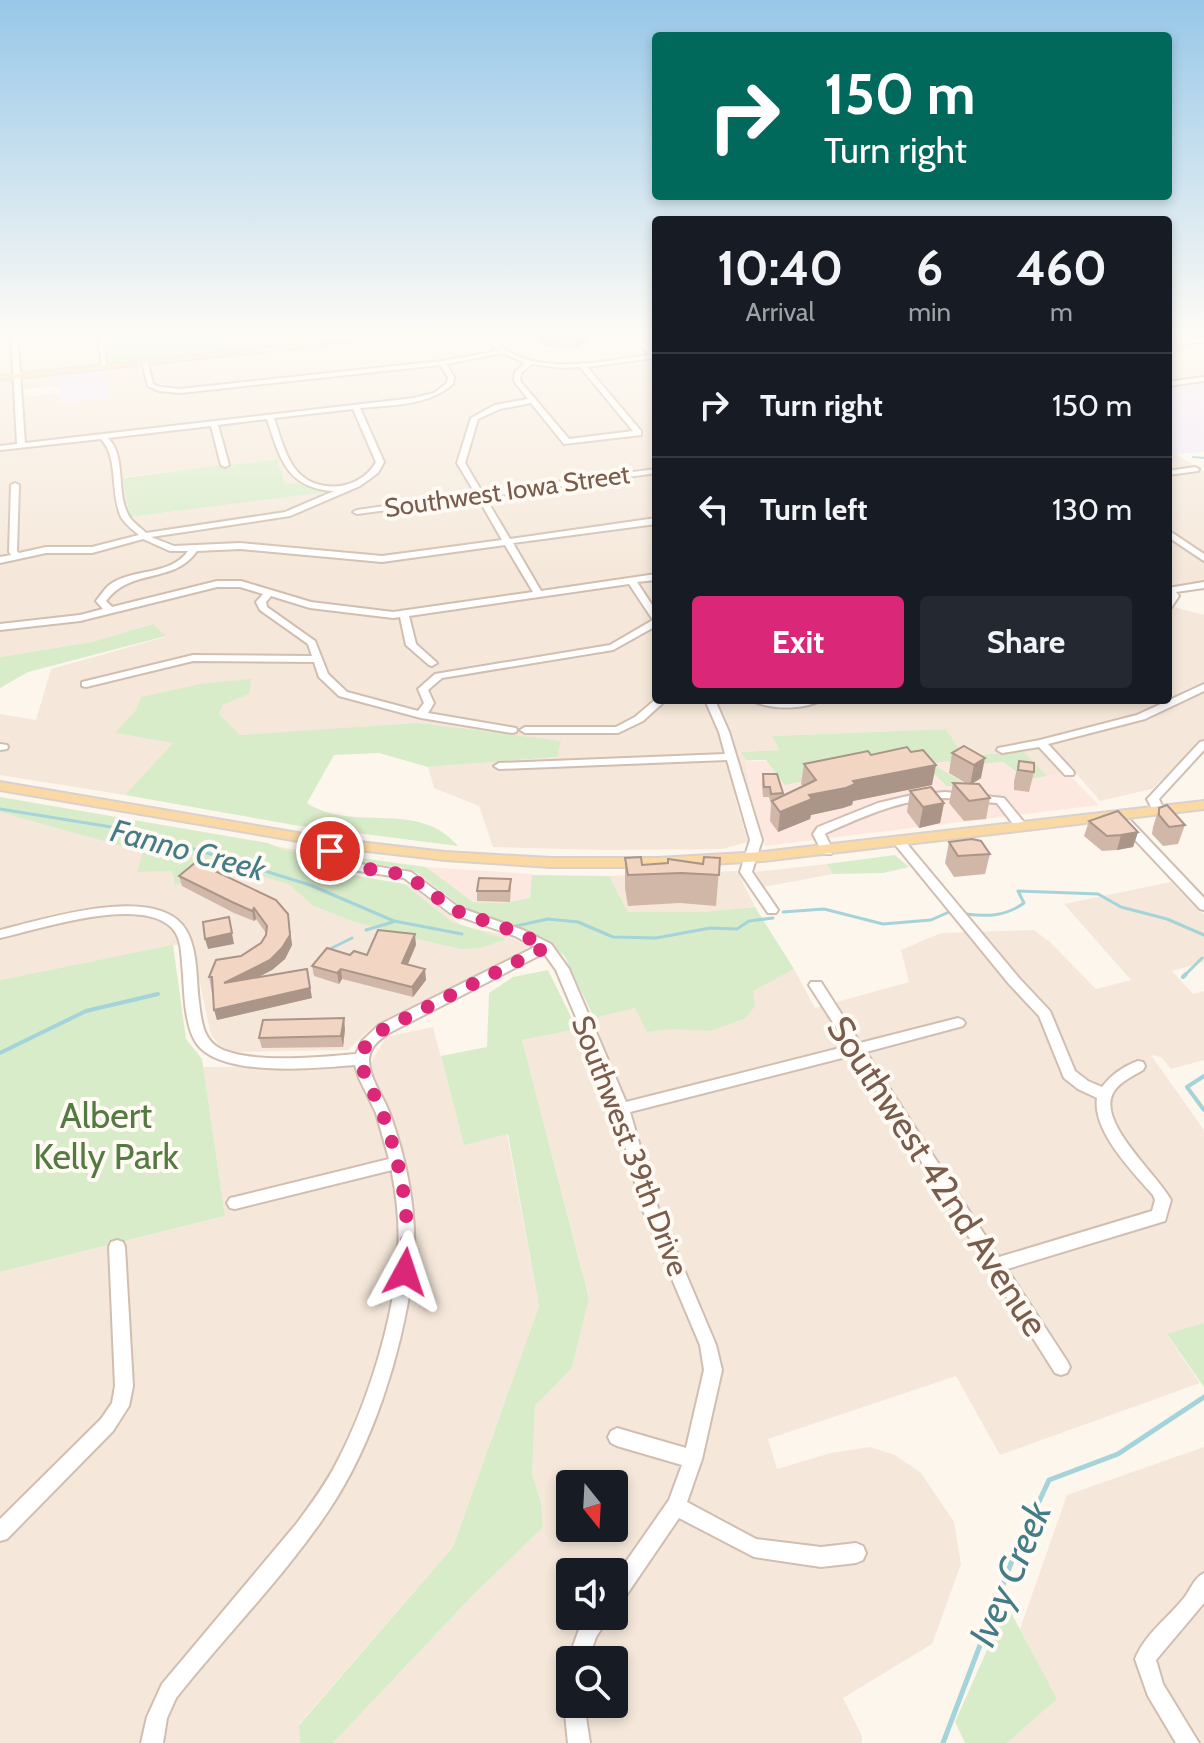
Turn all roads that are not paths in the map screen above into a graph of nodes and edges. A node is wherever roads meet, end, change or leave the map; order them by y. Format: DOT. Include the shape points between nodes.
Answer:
graph roads {
  1 [pos="19,412"];
  2 [pos="310,412"];
  3 [pos="358,412"];
  4 [pos="486,412"];
  5 [pos="542,412"];
  6 [pos="621,412"];
  7 [pos="270,417"];
  8 [pos="214,423"];
  9 [pos="104,438"];
  10 [pos="21,445"];
  11 [pos="0,448"];
  12 [pos="225,465"];
  13 [pos="1195,469"];
  14 [pos="652,472"];
  15 [pos="1172,472"];
  16 [pos="15,485"];
  17 [pos="348,489"];
  18 [pos="480,496"];
  19 [pos="13,510"];
  20 [pos="0,512"];
  21 [pos="357,512"];
  22 [pos="652,522"];
  23 [pos="143,536"];
  24 [pos="1172,536"];
  25 [pos="509,542"];
  26 [pos="194,549"];
  27 [pos="17,556"];
  28 [pos="1204,558"];
  29 [pos="0,560"];
  30 [pos="652,578"];
  31 [pos="632,581"];
  32 [pos="1204,585"];
  33 [pos="1172,590"];
  34 [pos="268,594"];
  35 [pos="539,595"];
  36 [pos="109,610"];
  37 [pos="652,614"];
  38 [pos="404,615"];
  39 [pos="652,623"];
  40 [pos="0,627"];
  41 [pos="317,659"];
  42 [pos="432,663"];
  43 [pos="86,684"];
  44 [pos="1204,687"];
  45 [pos="1172,702"];
  46 [pos="656,704"];
  47 [pos="712,704"];
  48 [pos="1169,704"];
  49 [pos="421,715"];
  50 [pos="512,730"];
  51 [pos="525,730"];
  52 [pos="1041,743"];
  53 [pos="1204,744"];
  54 [pos="1002,750"];
  55 [pos="732,757"];
  56 [pos="499,766"];
  57 [pos="1069,773"];
  58 [pos="0,786"];
  59 [pos="1204,805"];
  60 [pos="1158,810"];
  61 [pos="1119,814"];
  62 [pos="1021,826"];
  63 [pos="334,842"];
  64 [pos="894,843"];
  65 [pos="827,851"];
  66 [pos="751,859"];
  67 [pos="1204,906"];
  68 [pos="772,910"];
  69 [pos="0,934"];
  70 [pos="546,947"];
  71 [pos="816,985"];
  72 [pos="958,1023"];
  73 [pos="856,1048"];
  74 [pos="362,1059"];
  75 [pos="1138,1066"];
  76 [pos="1105,1095"];
  77 [pos="622,1109"];
  78 [pos="397,1163"];
  79 [pos="235,1203"];
  80 [pos="117,1247"];
  81 [pos="996,1265"];
  82 [pos="1061,1367"];
  83 [pos="617,1437"];
  84 [pos="693,1459"];
  85 [pos="676,1506"];
  86 [pos="0,1532"];
  87 [pos="856,1553"];
  88 [pos="628,1576"];
  89 [pos="1204,1583"];
  90 [pos="576,1718"];
  91 [pos="152,1743"];
  92 [pos="579,1743"];
  93 [pos="1188,1743"];
  1 -- 10 [label="street"];
  2 -- 7 [label="street"];
  3 -- 17 [label="street" via="380,462"];
  4 -- 18 [label="street" via="473,421 461,463"];
  5 -- 6 [label="street" via="567,442 638,433"];
  7 -- 8 [label="street"];
  7 -- 17 [label="street" via="298,479"];
  8 -- 9 [label="street"];
  8 -- 12 [label="street"];
  9 -- 10 [label="street"];
  9 -- 23 [label="street" via="112,446 122,511"];
  10 -- 11 [label="street"];
  13 -- 15 [label="street"];
  14 -- 18 [label="street, Southwest Iowa Street"];
  16 -- 19 [label="street"];
  17 -- 23 [label="street" via="287,514"];
  18 -- 21 [label="street, Southwest Iowa Street"];
  18 -- 25 [label="street"];
  19 -- 20 [label="street"];
  19 -- 27 [label="street"];
  22 -- 25 [label="street"];
  23 -- 26 [label="street" via="168,548"];
  23 -- 27 [label="street" via="92,550"];
  24 -- 28 [label="street"];
  25 -- 26 [label="street" via="376,560 245,547"];
  25 -- 35 [label="street"];
  26 -- 36 [label="street" via="177,565 114,585 101,601"];
  27 -- 29 [label="street"];
  30 -- 31 [label="street"];
  31 -- 35 [label="street"];
  31 -- 37 [label="street"];
  32 -- 33 [label="street"];
  34 -- 36 [label="street" via="241,584 217,584"];
  34 -- 38 [label="street" via="310,605"];
  34 -- 41 [label="street" via="263,608 312,643"];
  35 -- 38 [label="street"];
  36 -- 40 [label="street"];
  38 -- 42 [label="street" via="411,645"];
  39 -- 49 [label="street" via="613,647 439,676 423,689 429,703"];
  41 -- 43 [label="street" via="193,658"];
  41 -- 49 [label="street" via="329,683 343,694"];
  44 -- 45 [label="street"];
  46 -- 51 [label="street" via="618,730"];
  47 -- 55 [label="street"];
  48 -- 52 [label="street"];
  49 -- 50 [label="street"];
  52 -- 54 [label="street"];
  52 -- 57 [label="street"];
  53 -- 60 [label="street" via="1158,789 1153,799"];
  55 -- 56 [label="street"];
  55 -- 66 [label="street" via="756,840"];
  58 -- 63 [label="main road"];
  59 -- 60 [label="main road"];
  60 -- 61 [label="main road"];
  61 -- 62 [label="main road"];
  61 -- 67 [label="street"];
  62 -- 64 [label="main road"];
  62 -- 65 [label="street" via="993,797 923,796 882,805 822,830"];
  63 -- 66 [label="main road" via="513,861"];
  63 -- 70 [label="street" via="328,854 337,864 407,875 454,910"];
  64 -- 65 [label="main road"];
  64 -- 76 [label="street" via="1048,1018 1069,1074"];
  65 -- 66 [label="main road"];
  66 -- 68 [label="street" via="747,875"];
  69 -- 74 [label="street" via="111,911 162,916 174,922 186,943 199,1034 210,1050 242,1060"];
  70 -- 74 [label="street" via="384,1029 368,1042"];
  70 -- 77 [label="street, Southwest 39th Drive" via="562,969"];
  71 -- 73 [label="street, Southwest 42nd Avenue"];
  72 -- 73 [label="street"];
  73 -- 77 [label="street"];
  73 -- 81 [label="street, Southwest 42nd Avenue"];
  74 -- 78 [label="street"];
  75 -- 76 [label="street"];
  76 -- 81 [label="street" via="1103,1110 1110,1127 1158,1191 1163,1209 1159,1216"];
  77 -- 84 [label="street, Southwest 39th Drive" via="650,1208 712,1357 710,1391"];
  78 -- 79 [label="street"];
  78 -- 91 [label="street" via="407,1218 406,1266 360,1431 343,1471 311,1520 169,1691"];
  80 -- 86 [label="street" via="124,1386 120,1406"];
  81 -- 82 [label="street, Southwest 42nd Avenue"];
  83 -- 84 [label="street"];
  84 -- 85 [label="street, Southwest 39th Drive"];
  85 -- 87 [label="street" via="754,1548 821,1557"];
  85 -- 88 [label="street, Southwest 39th Drive"];
  89 -- 93 [label="street" via="1197,1600 1145,1659 1155,1689"];
  90 -- 92 [label="street"];
}
